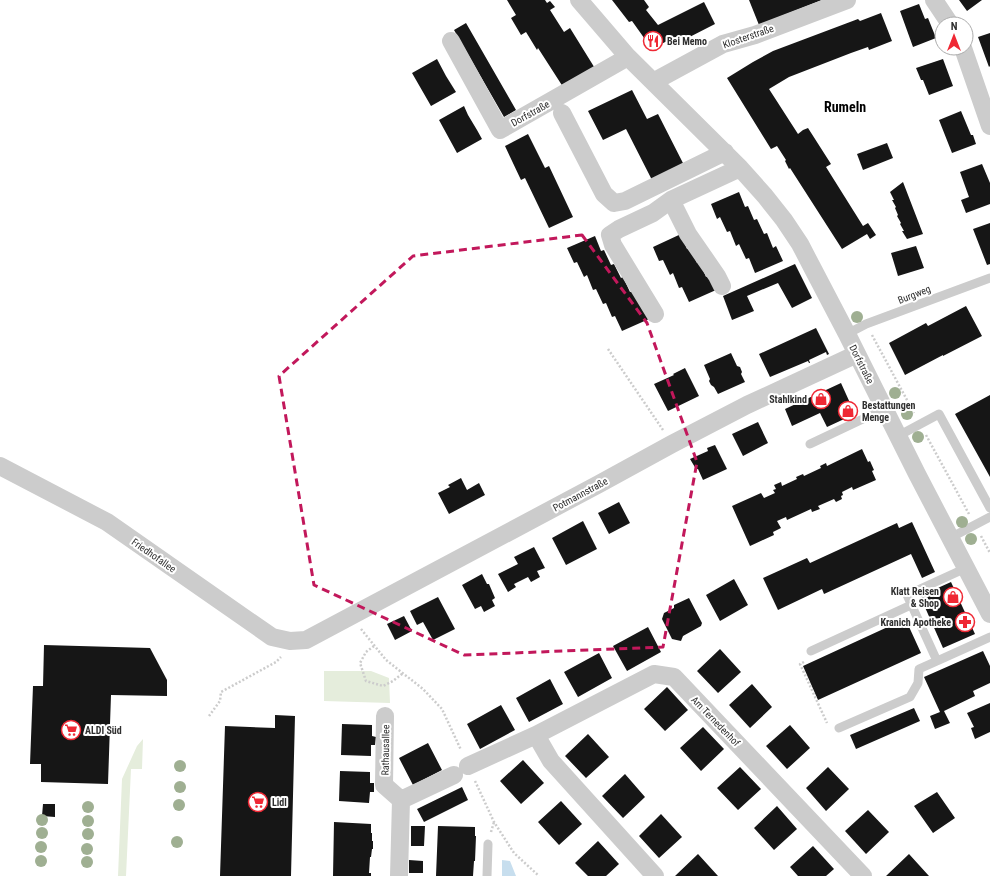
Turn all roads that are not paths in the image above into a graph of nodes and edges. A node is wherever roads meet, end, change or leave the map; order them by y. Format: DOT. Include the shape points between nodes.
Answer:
graph roads {
  1 [pos="579,0"];
  2 [pos="847,0"];
  3 [pos="934,0"];
  4 [pos="945,16"];
  5 [pos="451,41"];
  6 [pos="965,56"];
  7 [pos="628,57"];
  8 [pos="653,82"];
  9 [pos="562,113"];
  10 [pos="990,126"];
  11 [pos="725,152"];
  12 [pos="740,168"];
  13 [pos="671,200"];
  14 [pos="990,278"];
  15 [pos="722,286"];
  16 [pos="655,314"];
  17 [pos="847,334"];
  18 [pos="857,354"];
  19 [pos="884,409"];
  20 [pos="898,436"];
  21 [pos="810,444"];
  22 [pos="0,466"];
  23 [pos="990,508"];
  24 [pos="990,517"];
  25 [pos="950,538"];
  26 [pos="966,568"];
  27 [pos="911,605"];
  28 [pos="990,614"];
  29 [pos="990,637"];
  30 [pos="298,640"];
  31 [pos="811,651"];
  32 [pos="937,661"];
  33 [pos="385,716"];
  34 [pos="839,728"];
  35 [pos="536,735"];
  36 [pos="401,800"];
  37 [pos="488,844"];
  38 [pos="399,876"];
  39 [pos="487,876"];
  40 [pos="655,876"];
  41 [pos="863,876"];
  1 -- 7 [label="street, Dorfstraße"];
  2 -- 8 [label="street, Klosterstraße" via="755,35 723,44"];
  3 -- 4 [label="street"];
  5 -- 7 [label="street, Dorfstraße" via="500,130"];
  6 -- 10 [label="street"];
  7 -- 8 [label="street, Dorfstraße"];
  8 -- 11 [label="street, Dorfstraße"];
  9 -- 11 [label="street, Dorfstraße" via="604,194 614,203 625,201"];
  11 -- 12 [label="street, Dorfstraße"];
  12 -- 13 [label="street"];
  12 -- 17 [label="street, Dorfstraße" via="784,220 800,244"];
  13 -- 15 [label="street" via="688,234 718,276"];
  13 -- 16 [label="street" via="653,213 610,235 613,245"];
  14 -- 17 [label="lane, Burgweg" via="866,324"];
  17 -- 18 [label="street, Dorfstraße"];
  18 -- 19 [label="street, Dorfstraße"];
  18 -- 30 [label="street, Potmannstraße" via="747,405 353,615"];
  19 -- 20 [label="street, Dorfstraße"];
  19 -- 21 [label="lane"];
  20 -- 23 [label="lane" via="939,414"];
  20 -- 25 [label="street, Dorfstraße"];
  22 -- 30 [label="street, Friedhofallee" via="107,522 272,637"];
  24 -- 25 [label="lane"];
  25 -- 26 [label="street, Dorfstraße"];
  26 -- 27 [label="lane" via="906,595"];
  26 -- 28 [label="street, Dorfstraße"];
  27 -- 31 [label="lane"];
  27 -- 32 [label="lane"];
  29 -- 32 [label="lane"];
  32 -- 34 [label="lane" via="919,669 918,683 910,697"];
  33 -- 36 [label="street, Rathausallee" via="384,785"];
  35 -- 36 [label="street, Am Ternedenhof"];
  35 -- 40 [label="street" via="551,761"];
  35 -- 41 [label="street, Am Ternedenhof" via="654,674 674,677"];
  36 -- 38 [label="street"];
  37 -- 39 [label="lane"];
}
